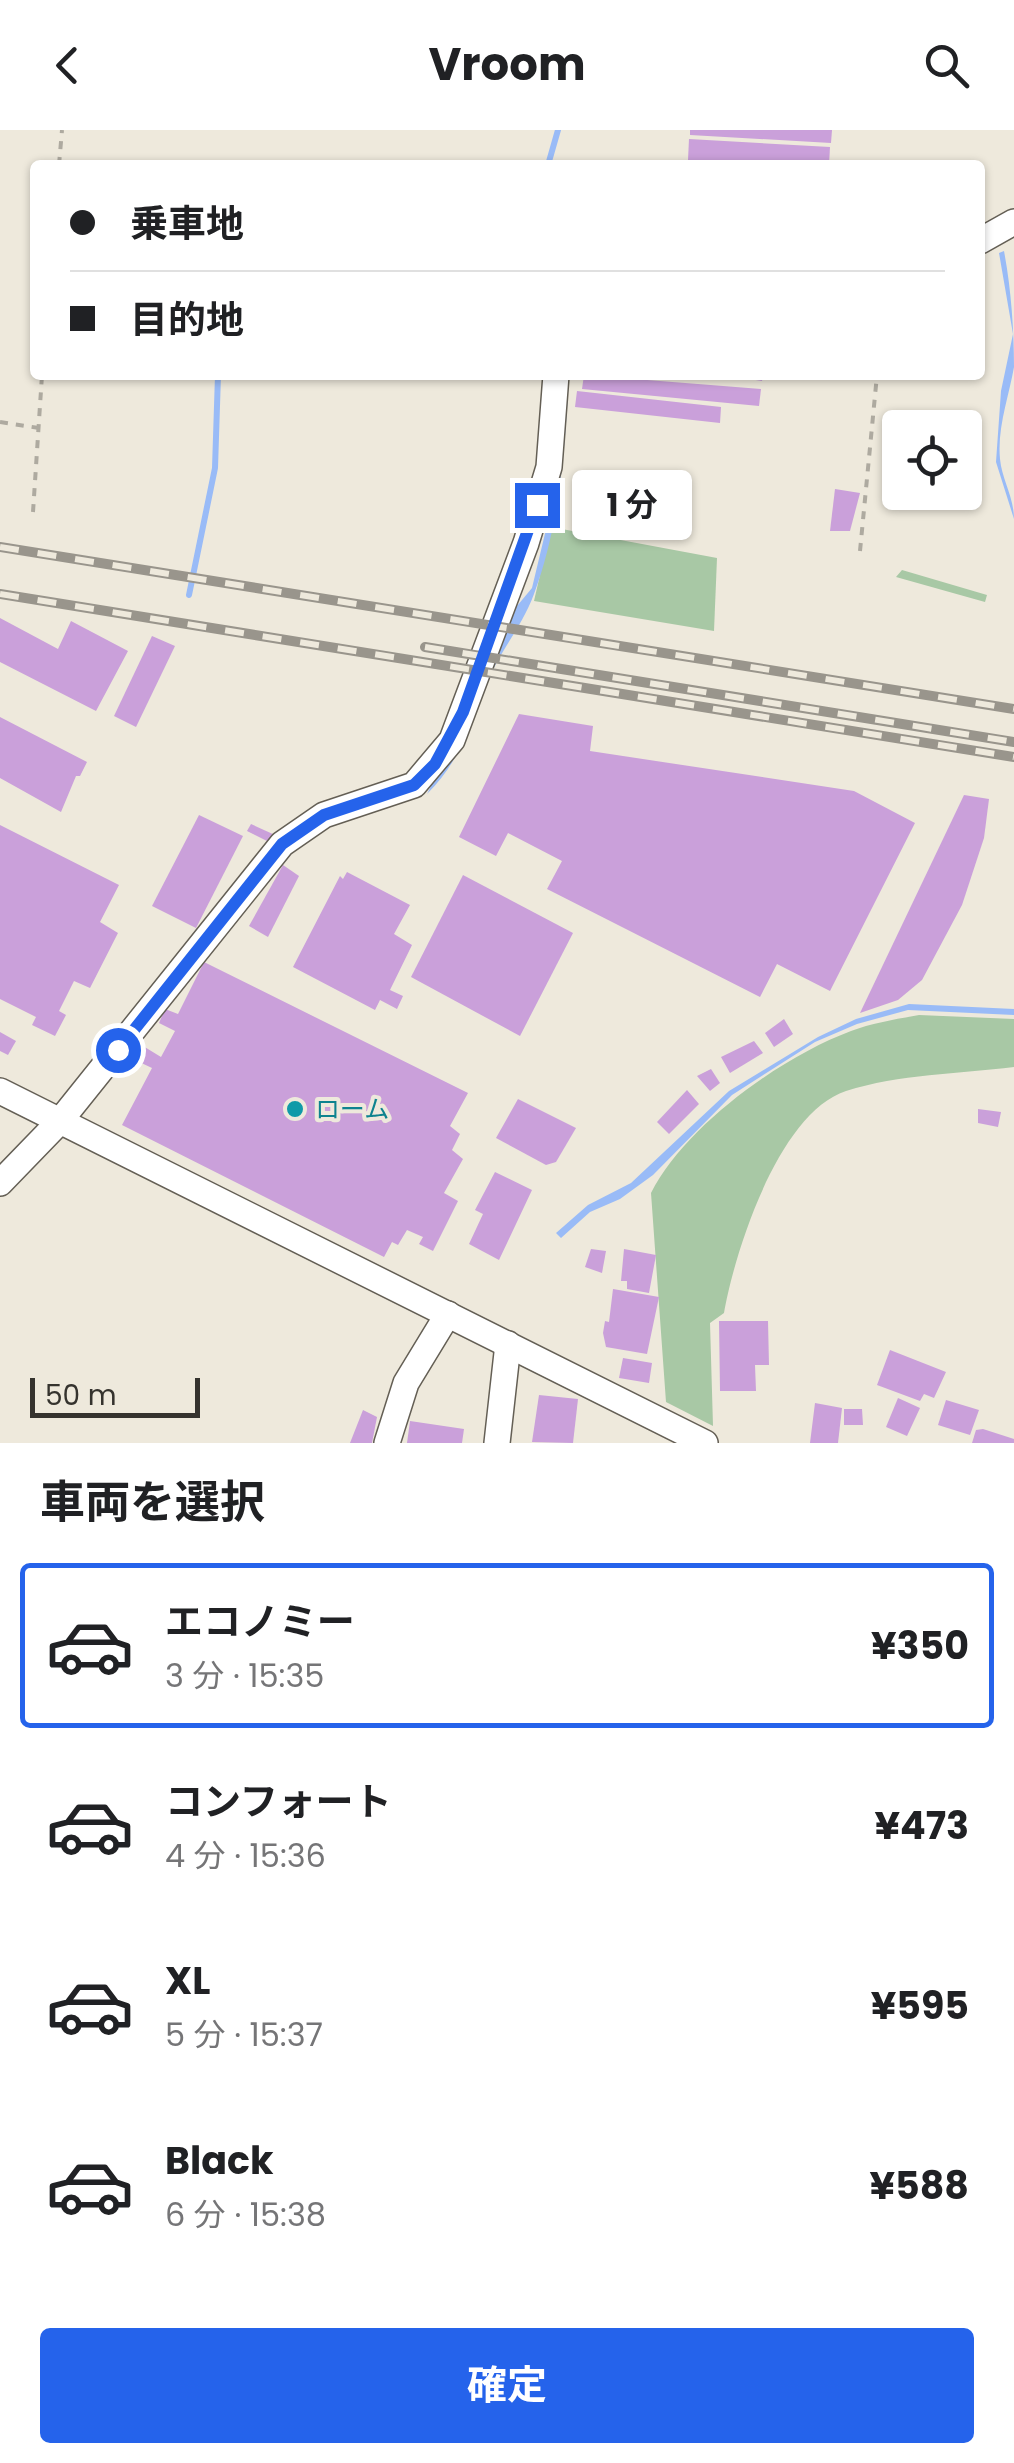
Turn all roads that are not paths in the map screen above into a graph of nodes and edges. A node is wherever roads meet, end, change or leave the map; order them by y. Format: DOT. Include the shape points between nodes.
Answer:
graph roads {
  1 [pos="1014,222"];
  2 [pos="985,238"];
  3 [pos="556,380"];
  4 [pos="0,1091"];
  5 [pos="60,1122"];
  6 [pos="0,1183"];
  7 [pos="448,1314"];
  8 [pos="508,1344"];
  9 [pos="387,1443"];
  10 [pos="497,1443"];
  11 [pos="704,1443"];
  1 -- 2 [label="street"];
  3 -- 5 [label="street" via="549,467 452,740 414,785 324,815 282,844"];
  4 -- 5 [label="street"];
  5 -- 6 [label="street"];
  5 -- 7 [label="street"];
  7 -- 8 [label="street"];
  7 -- 9 [label="street" via="406,1383"];
  8 -- 10 [label="street"];
  8 -- 11 [label="street"];
}
